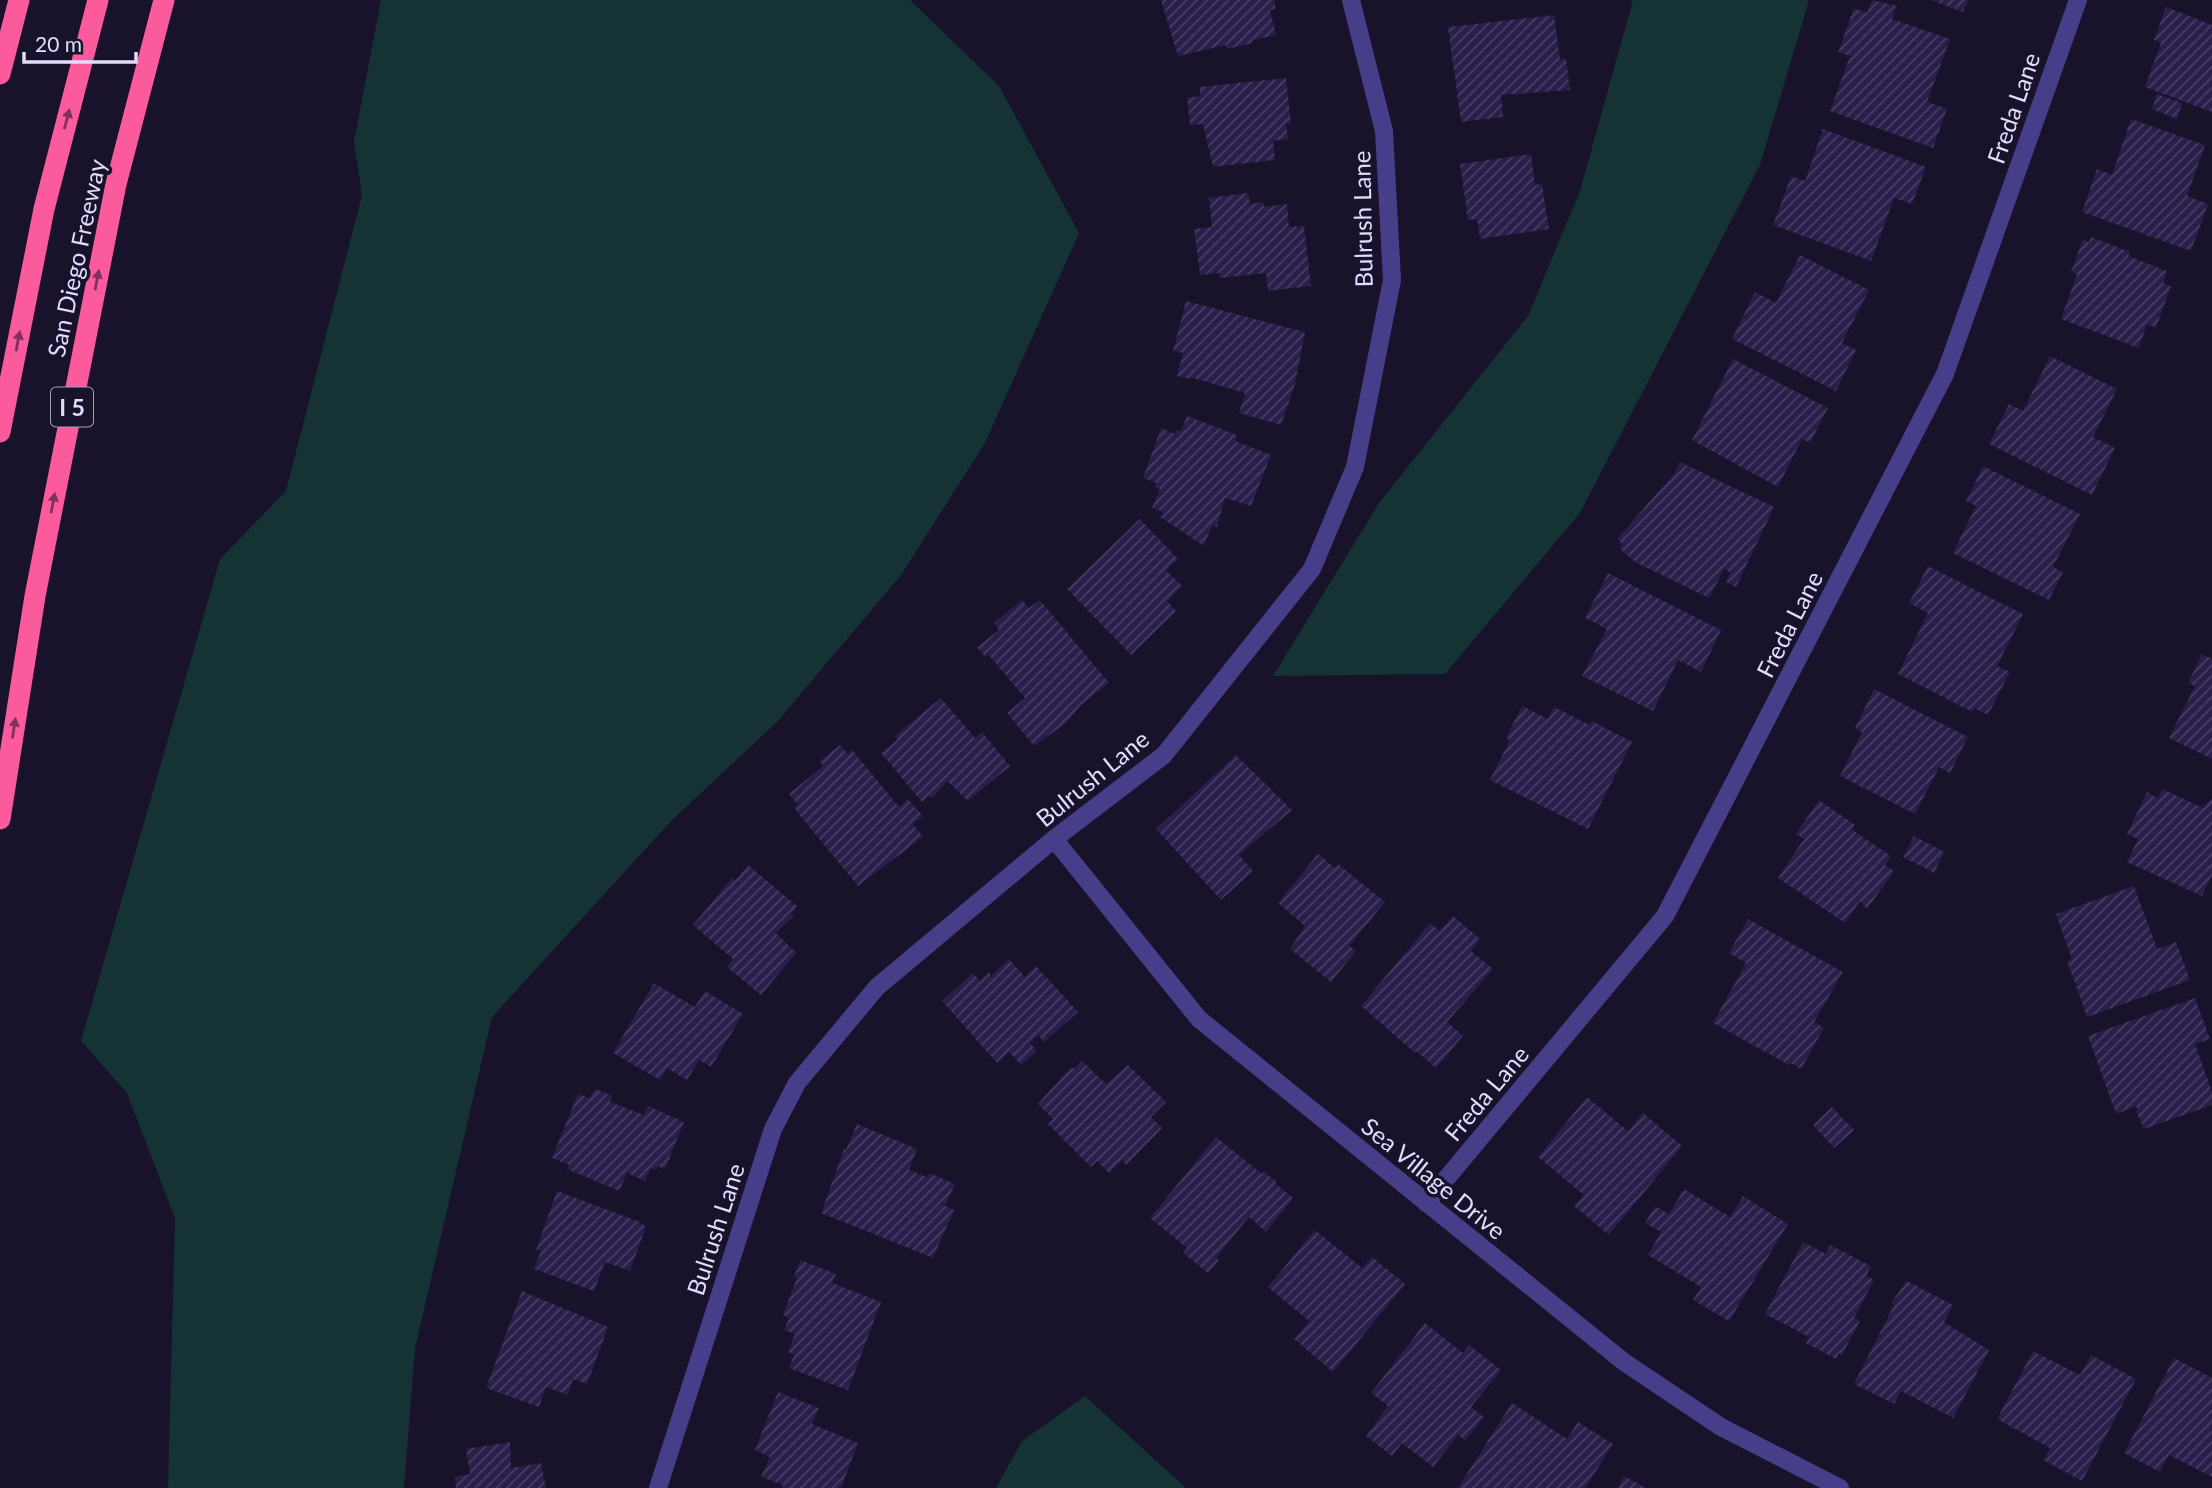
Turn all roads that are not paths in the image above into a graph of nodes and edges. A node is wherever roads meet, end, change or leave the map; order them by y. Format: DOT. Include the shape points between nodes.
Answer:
graph roads {
  1 [pos="19,0"];
  2 [pos="98,0"];
  3 [pos="164,0"];
  4 [pos="1351,0"];
  5 [pos="2078,0"];
  6 [pos="0,74"];
  7 [pos="0,432"];
  8 [pos="0,819"];
  9 [pos="1054,839"];
  10 [pos="1426,1203"];
  11 [pos="658,1488"];
  12 [pos="1840,1488"];
  1 -- 6 [label="highway"];
  7 -- 2 [label="highway, one-way" via="44,209"];
  8 -- 3 [label="highway, San Diego Freeway / I 5, one-way" via="35,596 116,184"];
  4 -- 9 [label="street, Bulrush Lane" via="1384,131 1392,280 1355,467 1312,569 1164,755"];
  5 -- 10 [label="street, Freda Lane" via="1945,374 1665,916"];
  9 -- 10 [label="street, Sea Village Drive" via="1199,1019"];
  9 -- 11 [label="street, Bulrush Lane" via="877,987 797,1083 773,1129"];
  10 -- 12 [label="street, Sea Village Drive" via="1624,1362 1721,1427"];
}
